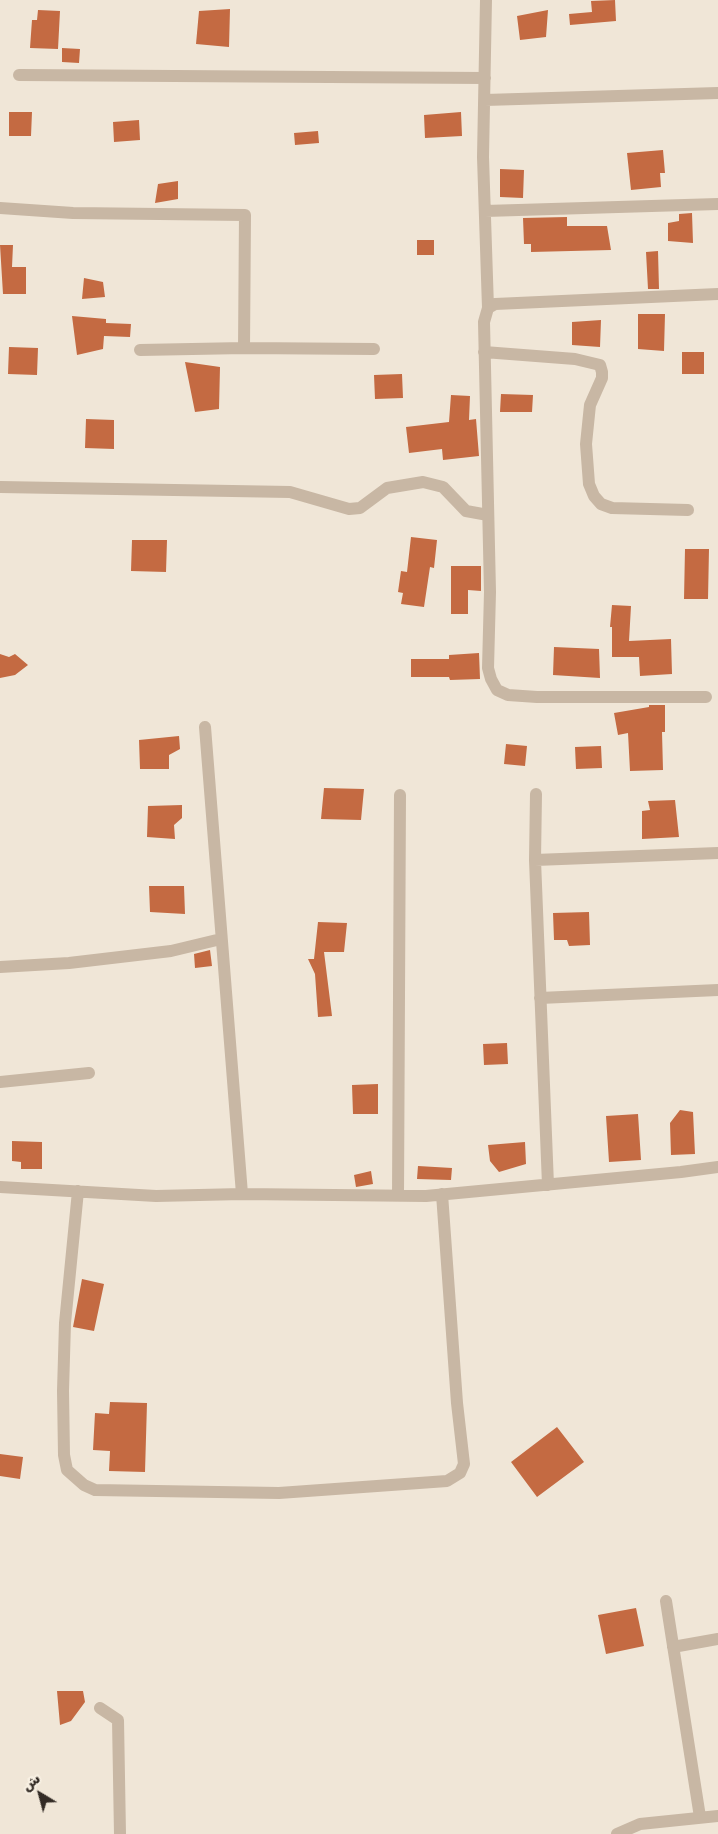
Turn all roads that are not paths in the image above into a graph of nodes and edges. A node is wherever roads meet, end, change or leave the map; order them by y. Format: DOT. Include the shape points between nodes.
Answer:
graph roads {
  1 [pos="486,0"];
  2 [pos="19,75"];
  3 [pos="485,78"];
  4 [pos="718,92"];
  5 [pos="484,100"];
  6 [pos="718,204"];
  7 [pos="0,208"];
  8 [pos="485,210"];
  9 [pos="718,294"];
  10 [pos="488,308"];
  11 [pos="244,348"];
  12 [pos="374,349"];
  13 [pos="140,350"];
  14 [pos="484,352"];
  15 [pos="0,488"];
  16 [pos="688,510"];
  17 [pos="488,515"];
  18 [pos="706,697"];
  19 [pos="205,727"];
  20 [pos="536,794"];
  21 [pos="400,795"];
  22 [pos="718,853"];
  23 [pos="535,860"];
  24 [pos="221,939"];
  25 [pos="0,968"];
  26 [pos="718,990"];
  27 [pos="540,998"];
  28 [pos="89,1073"];
  29 [pos="0,1082"];
  30 [pos="718,1167"];
  31 [pos="548,1185"];
  32 [pos="0,1187"];
  33 [pos="78,1191"];
  34 [pos="242,1194"];
  35 [pos="442,1194"];
  36 [pos="398,1195"];
  37 [pos="666,1601"];
  38 [pos="718,1638"];
  39 [pos="674,1647"];
  40 [pos="100,1708"];
  41 [pos="718,1816"];
  42 [pos="700,1817"];
  43 [pos="641,1829"];
  44 [pos="120,1834"];
  45 [pos="616,1834"];
  1 -- 3 [label="street"];
  2 -- 3 [label="street"];
  3 -- 5 [label="street"];
  4 -- 5 [label="street"];
  5 -- 8 [label="street"];
  6 -- 8 [label="street"];
  7 -- 11 [label="street" via="74,213 245,215"];
  8 -- 10 [label="street"];
  9 -- 10 [label="street" via="495,304"];
  10 -- 14 [label="street" via="484,322"];
  11 -- 12 [label="street"];
  11 -- 13 [label="street"];
  14 -- 16 [label="street" via="576,359 600,365 602,378 590,405 586,444 589,484 594,496 601,504 612,508"];
  14 -- 17 [label="street"];
  15 -- 17 [label="street" via="290,492 349,509 360,508 387,488 423,482 444,487 466,511"];
  17 -- 18 [label="street" via="488,668 497,690 508,695 537,697"];
  19 -- 24 [label="street"];
  20 -- 23 [label="street"];
  21 -- 36 [label="street"];
  22 -- 23 [label="street"];
  23 -- 27 [label="street"];
  24 -- 25 [label="street" via="171,951"];
  24 -- 34 [label="street"];
  26 -- 27 [label="street"];
  27 -- 31 [label="street"];
  28 -- 29 [label="street"];
  30 -- 31 [label="street"];
  31 -- 35 [label="street"];
  32 -- 33 [label="street"];
  33 -- 34 [label="street" via="156,1196"];
  33 -- 35 [label="street" via="65,1333 64,1455 68,1470 84,1485 95,1490 279,1493 447,1481 460,1473 464,1464"];
  34 -- 36 [label="street"];
  35 -- 36 [label="street"];
  37 -- 39 [label="street"];
  38 -- 39 [label="street"];
  39 -- 42 [label="street"];
  40 -- 44 [label="street" via="118,1720"];
  41 -- 42 [label="street"];
  42 -- 43 [label="street"];
  43 -- 45 [label="street"];
}
